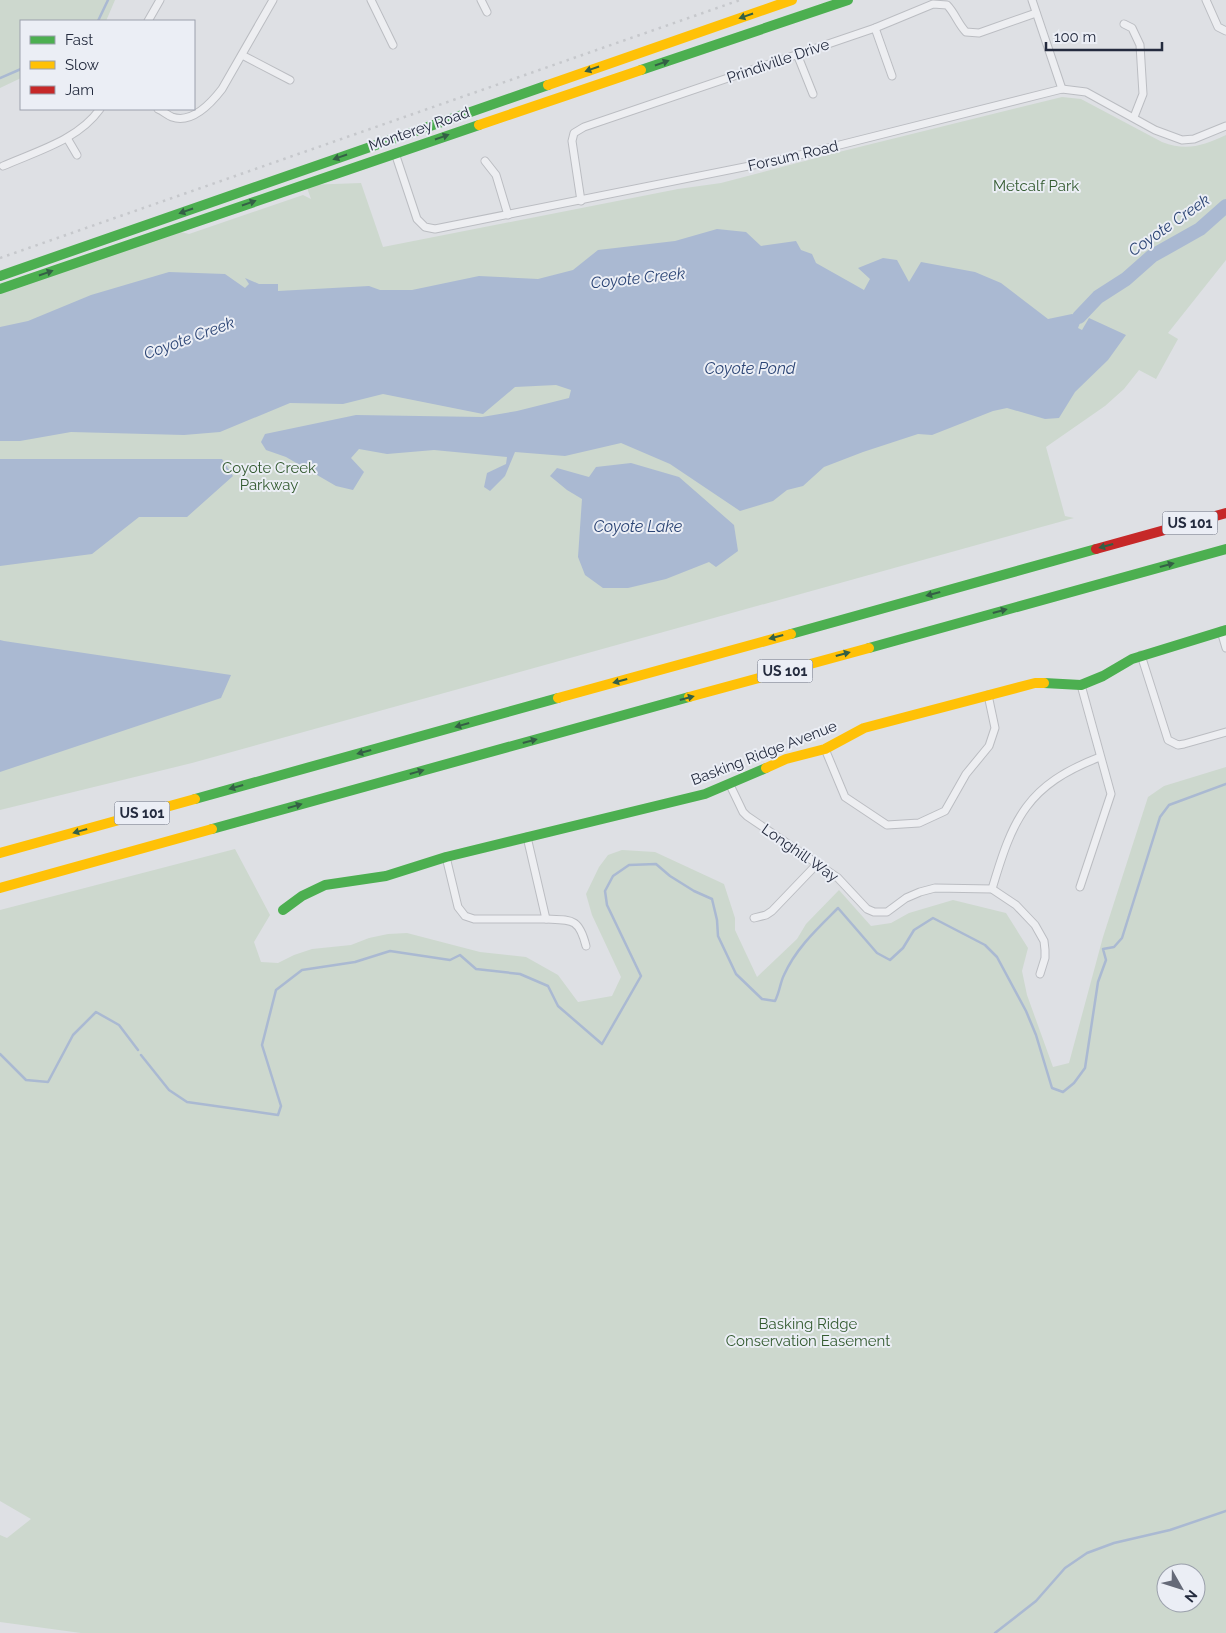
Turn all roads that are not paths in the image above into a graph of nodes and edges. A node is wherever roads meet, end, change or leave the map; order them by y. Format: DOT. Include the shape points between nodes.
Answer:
graph roads {
  1 [pos="160,0"];
  2 [pos="273,0"];
  3 [pos="372,0"];
  4 [pos="481,0"];
  5 [pos="792,0"];
  6 [pos="848,0"];
  7 [pos="1032,0"];
  8 [pos="1206,0"];
  9 [pos="487,12"];
  10 [pos="1036,12"];
  11 [pos="149,20"];
  12 [pos="1124,24"];
  13 [pos="875,28"];
  14 [pos="1226,32"];
  15 [pos="393,45"];
  16 [pos="797,54"];
  17 [pos="242,55"];
  18 [pos="892,76"];
  19 [pos="290,80"];
  20 [pos="1062,88"];
  21 [pos="813,94"];
  22 [pos="99,110"];
  23 [pos="160,110"];
  24 [pos="1134,117"];
  25 [pos="1226,126"];
  26 [pos="67,138"];
  27 [pos="395,153"];
  28 [pos="77,156"];
  29 [pos="485,161"];
  30 [pos="3,166"];
  31 [pos="581,201"];
  32 [pos="508,215"];
  33 [pos="0,276"];
  34 [pos="0,289"];
  35 [pos="1226,513"];
  36 [pos="1226,548"];
  37 [pos="1224,631"];
  38 [pos="1226,648"];
  39 [pos="1141,655"];
  40 [pos="1081,685"];
  41 [pos="988,695"];
  42 [pos="1226,732"];
  43 [pos="825,748"];
  44 [pos="1100,757"];
  45 [pos="730,785"];
  46 [pos="527,837"];
  47 [pos="0,853"];
  48 [pos="446,857"];
  49 [pos="818,863"];
  50 [pos="1080,887"];
  51 [pos="0,888"];
  52 [pos="992,889"];
  53 [pos="283,910"];
  54 [pos="754,918"];
  55 [pos="546,919"];
  56 [pos="586,946"];
  57 [pos="1040,974"];
  1 -- 11 [label="street"];
  2 -- 17 [label="street"];
  3 -- 15 [label="street"];
  4 -- 9 [label="street"];
  5 -- 33 [label="main road, Monterey Road, one-way"];
  27 -- 6 [label="main road, Monterey Road, one-way"];
  7 -- 10 [label="street"];
  8 -- 14 [label="street" via="1218,27"];
  10 -- 13 [label="street, Prindiville Drive" via="979,33 966,32 946,5 933,4"];
  10 -- 20 [label="street"];
  12 -- 24 [label="street" via="1132,28 1140,45 1144,94"];
  13 -- 16 [label="street, Prindiville Drive"];
  13 -- 18 [label="street"];
  16 -- 21 [label="street"];
  16 -- 31 [label="street, Prindiville Drive" via="574,133 572,141"];
  17 -- 19 [label="street"];
  17 -- 23 [label="street" via="213,101 203,110 191,116 174,118"];
  20 -- 24 [label="street, Forsum Road" via="1086,92"];
  20 -- 31 [label="street, Forsum Road" via="784,159"];
  22 -- 26 [label="street" via="92,121"];
  24 -- 25 [label="street, Forsum Road" via="1155,130 1182,140 1194,139"];
  26 -- 28 [label="street"];
  26 -- 30 [label="street"];
  27 -- 32 [label="street, Forsum Road" via="417,219 425,227 435,229"];
  34 -- 27 [label="main road, Monterey Road, one-way"];
  29 -- 32 [label="street" via="496,175"];
  31 -- 32 [label="street, Forsum Road"];
  35 -- 47 [label="main road, US 101, one-way"];
  51 -- 36 [label="main road, US 101, one-way"];
  37 -- 38 [label="street"];
  37 -- 39 [label="main road, Basking Ridge Avenue"];
  39 -- 40 [label="main road, Basking Ridge Avenue"];
  39 -- 42 [label="street" via="1168,740 1178,745"];
  40 -- 41 [label="main road, Basking Ridge Avenue" via="1035,683"];
  40 -- 44 [label="street"];
  41 -- 43 [label="main road, Basking Ridge Avenue" via="864,728"];
  41 -- 43 [label="street" via="995,728 989,746 966,774 944,811 919,822 887,825 845,797"];
  43 -- 45 [label="main road, Basking Ridge Avenue" via="786,759"];
  44 -- 50 [label="street" via="1110,798"];
  44 -- 52 [label="street" via="1055,778 1030,802 1013,827"];
  45 -- 46 [label="main road, Basking Ridge Avenue" via="706,794"];
  45 -- 49 [label="street, Longhill Way" via="747,816"];
  46 -- 48 [label="main road, Basking Ridge Avenue"];
  46 -- 55 [label="street"];
  48 -- 53 [label="main road, Basking Ridge Avenue" via="386,876 326,885 302,896"];
  48 -- 55 [label="street" via="458,907 465,916"];
  49 -- 52 [label="street, Longhill Way" via="874,912 887,912 906,898 935,888"];
  49 -- 54 [label="street" via="772,911"];
  52 -- 57 [label="street" via="1016,904 1035,925 1045,950"];
  55 -- 56 [label="street" via="568,920 576,924 582,930"];
}
